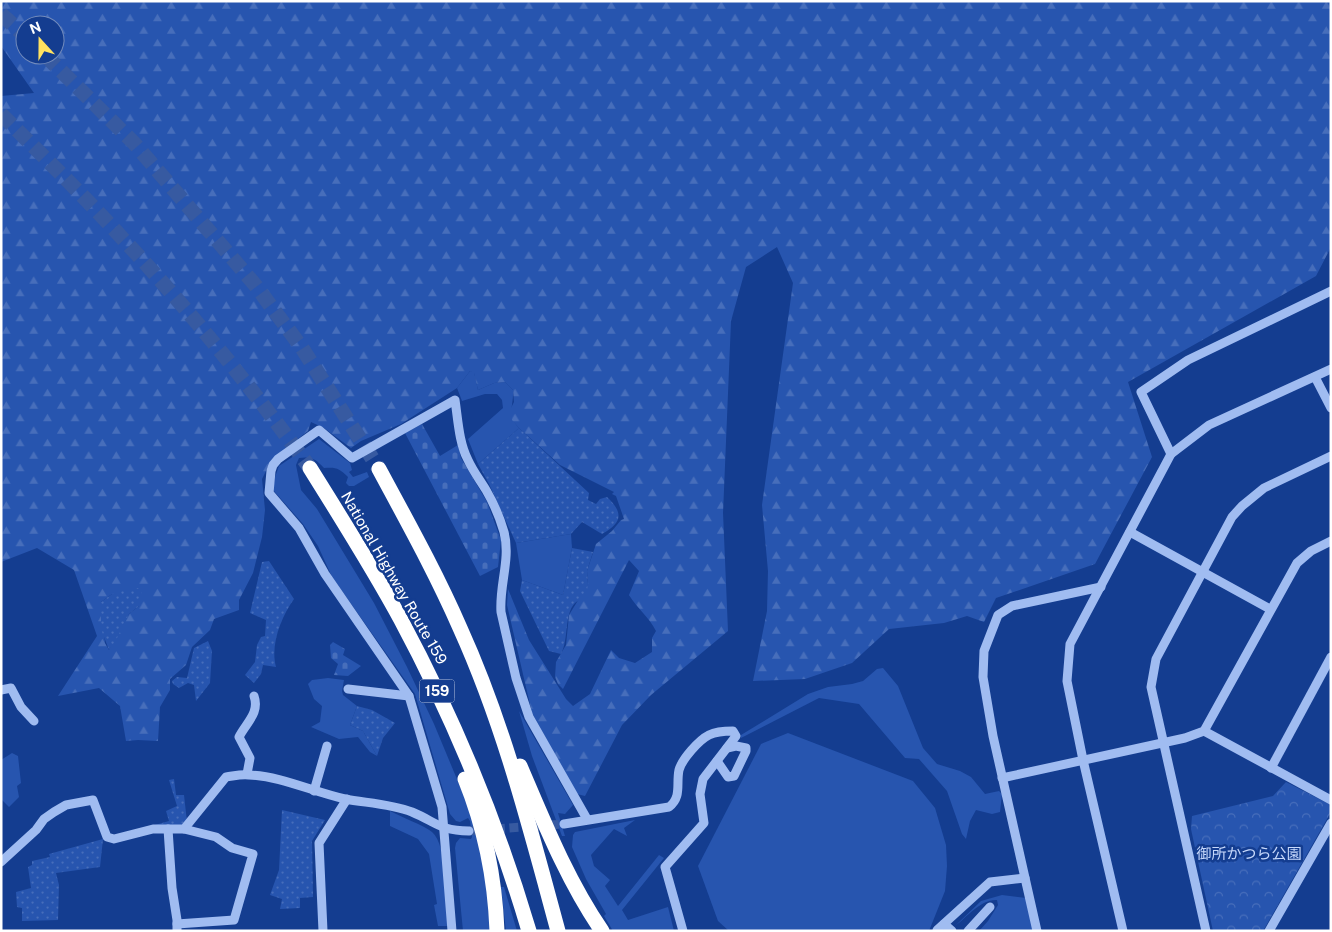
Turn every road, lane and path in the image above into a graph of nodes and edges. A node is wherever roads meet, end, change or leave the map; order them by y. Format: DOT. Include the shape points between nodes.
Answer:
graph roads {
  1 [pos="1331,290"];
  2 [pos="1331,369"];
  3 [pos="1315,377"];
  4 [pos="1331,408"];
  5 [pos="1171,454"];
  6 [pos="1331,456"];
  7 [pos="310,468"];
  8 [pos="379,469"];
  9 [pos="334,507"];
  10 [pos="1130,532"];
  11 [pos="1331,541"];
  12 [pos="1202,572"];
  13 [pos="1101,587"];
  14 [pos="1270,609"];
  15 [pos="461,629"];
  16 [pos="1331,657"];
  17 [pos="348,689"];
  18 [pos="1,690"];
  19 [pos="254,696"];
  20 [pos="409,696"];
  21 [pos="34,721"];
  22 [pos="1204,731"];
  23 [pos="1164,743"];
  24 [pos="328,746"];
  25 [pos="727,748"];
  26 [pos="1083,760"];
  27 [pos="717,761"];
  28 [pos="1271,768"];
  29 [pos="247,774"];
  30 [pos="1002,778"];
  31 [pos="314,791"];
  32 [pos="347,799"];
  33 [pos="1331,800"];
  34 [pos="587,819"];
  35 [pos="1331,823"];
  36 [pos="564,824"];
  37 [pos="168,829"];
  38 [pos="184,829"];
  39 [pos="444,829"];
  40 [pos="469,832"];
  41 [pos="1,862"];
  42 [pos="1025,878"];
  43 [pos="990,908"];
  44 [pos="177,927"];
  45 [pos="940,927"];
  46 [pos="323,931"];
  47 [pos="452,931"];
  48 [pos="497,931"];
  49 [pos="529,931"];
  50 [pos="558,931"];
  51 [pos="602,931"];
  52 [pos="683,931"];
  53 [pos="952,931"];
  54 [pos="968,931"];
  55 [pos="1037,931"];
  56 [pos="1123,931"];
  57 [pos="1206,931"];
  58 [pos="1269,931"];
  1 -- 5 [label="street" via="1188,360 1140,392"];
  2 -- 3 [label="street"];
  3 -- 4 [label="street"];
  3 -- 5 [label="street" via="1209,426"];
  5 -- 10 [label="street"];
  6 -- 12 [label="street" via="1264,488 1242,506 1232,517"];
  7 -- 9 [label="highway, National Highway Route 159 / 159"];
  8 -- 15 [label="highway, National Highway Route 159"];
  9 -- 48 [label="highway, 159" via="436,710 473,798 493,879"];
  9 -- 49 [label="highway, National Highway Route 159 / 159" via="401,620 445,709 488,808"];
  10 -- 12 [label="street"];
  10 -- 13 [label="street"];
  11 -- 14 [label="street" via="1297,562"];
  12 -- 14 [label="street"];
  12 -- 23 [label="street" via="1156,659 1151,687"];
  13 -- 26 [label="street" via="1070,644 1067,681"];
  13 -- 30 [label="street" via="1012,606 998,615 984,651 983,672"];
  14 -- 22 [label="street"];
  15 -- 50 [label="highway, National Highway Route 159" via="510,760"];
  15 -- 51 [label="highway" via="553,841"];
  16 -- 28 [label="street"];
  17 -- 20 [label="street"];
  18 -- 21 [label="street" via="10,688"];
  19 -- 29 [label="street" via="252,717 239,737 250,758"];
  20 -- 34 [label="street" via="325,574 299,528 269,493 271,471 278,460 319,430 352,458 455,400 467,460 486,490 506,544 501,612 521,696 529,717"];
  20 -- 39 [label="street" via="442,807"];
  22 -- 23 [label="street"];
  22 -- 28 [label="street"];
  23 -- 26 [label="street"];
  23 -- 57 [label="street"];
  24 -- 31 [label="street"];
  25 -- 27 [label="street"];
  25 -- 27 [label="street" via="746,748 734,776 728,777"];
  25 -- 34 [label="street" via="736,736 733,731 709,735 686,755 679,770 676,799 669,807"];
  26 -- 30 [label="street"];
  26 -- 56 [label="street"];
  27 -- 52 [label="street" via="703,779 700,794 704,823 666,867"];
  28 -- 33 [label="street"];
  29 -- 31 [label="street" via="266,776"];
  29 -- 38 [label="street" via="226,777"];
  30 -- 42 [label="street"];
  31 -- 32 [label="street"];
  32 -- 39 [label="street" via="411,812"];
  32 -- 46 [label="street" via="319,843"];
  34 -- 36 [label="street"];
  35 -- 58 [label="street"];
  37 -- 38 [label="street"];
  37 -- 41 [label="street" via="153,829 114,839 107,837 92,800 66,805 44,819"];
  37 -- 44 [label="street"];
  38 -- 44 [label="street" via="216,837 232,848 253,854 234,920"];
  39 -- 40 [label="street"];
  39 -- 47 [label="street"];
  42 -- 45 [label="street" via="990,882"];
  42 -- 55 [label="street"];
  43 -- 54 [label="street"];
  45 -- 53 [label="street"];
}
